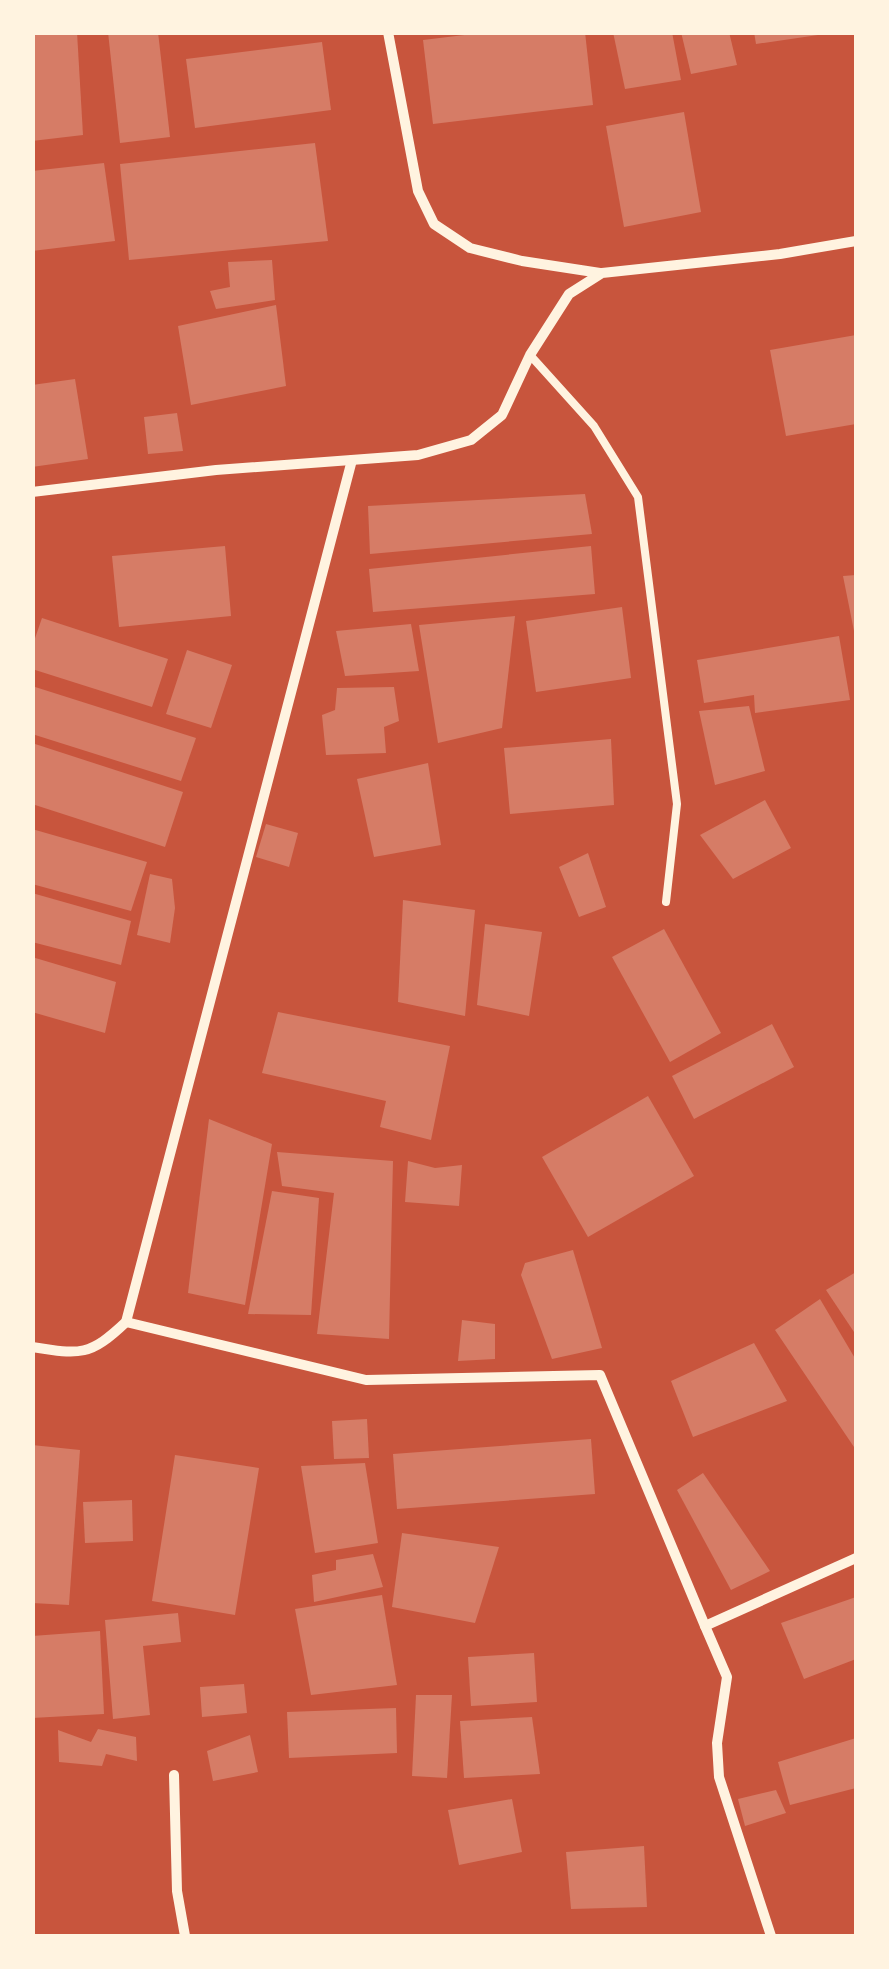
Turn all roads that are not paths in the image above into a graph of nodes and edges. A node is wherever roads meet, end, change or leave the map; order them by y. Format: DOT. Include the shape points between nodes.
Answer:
graph roads {
  1 [pos="388,32"];
  2 [pos="856,241"];
  3 [pos="602,273"];
  4 [pos="530,355"];
  5 [pos="352,460"];
  6 [pos="32,492"];
  7 [pos="666,902"];
  8 [pos="126,1322"];
  9 [pos="32,1346"];
  10 [pos="856,1558"];
  11 [pos="705,1626"];
  12 [pos="174,1774"];
  13 [pos="185,1936"];
  14 [pos="770,1936"];
  1 -- 3 [label="street" via="418,190 434,224 470,248"];
  2 -- 3 [label="street"];
  3 -- 4 [label="street" via="569,294"];
  4 -- 5 [label="street" via="502,415 471,440 418,455"];
  4 -- 7 [label="lane" via="594,426 638,497 677,804"];
  5 -- 6 [label="street"];
  5 -- 8 [label="street"];
  8 -- 9 [label="street" via="101,1346 71,1353"];
  8 -- 11 [label="street" via="366,1380 600,1376"];
  10 -- 11 [label="street"];
  11 -- 14 [label="street" via="727,1677 718,1777"];
  12 -- 13 [label="street"];
}
